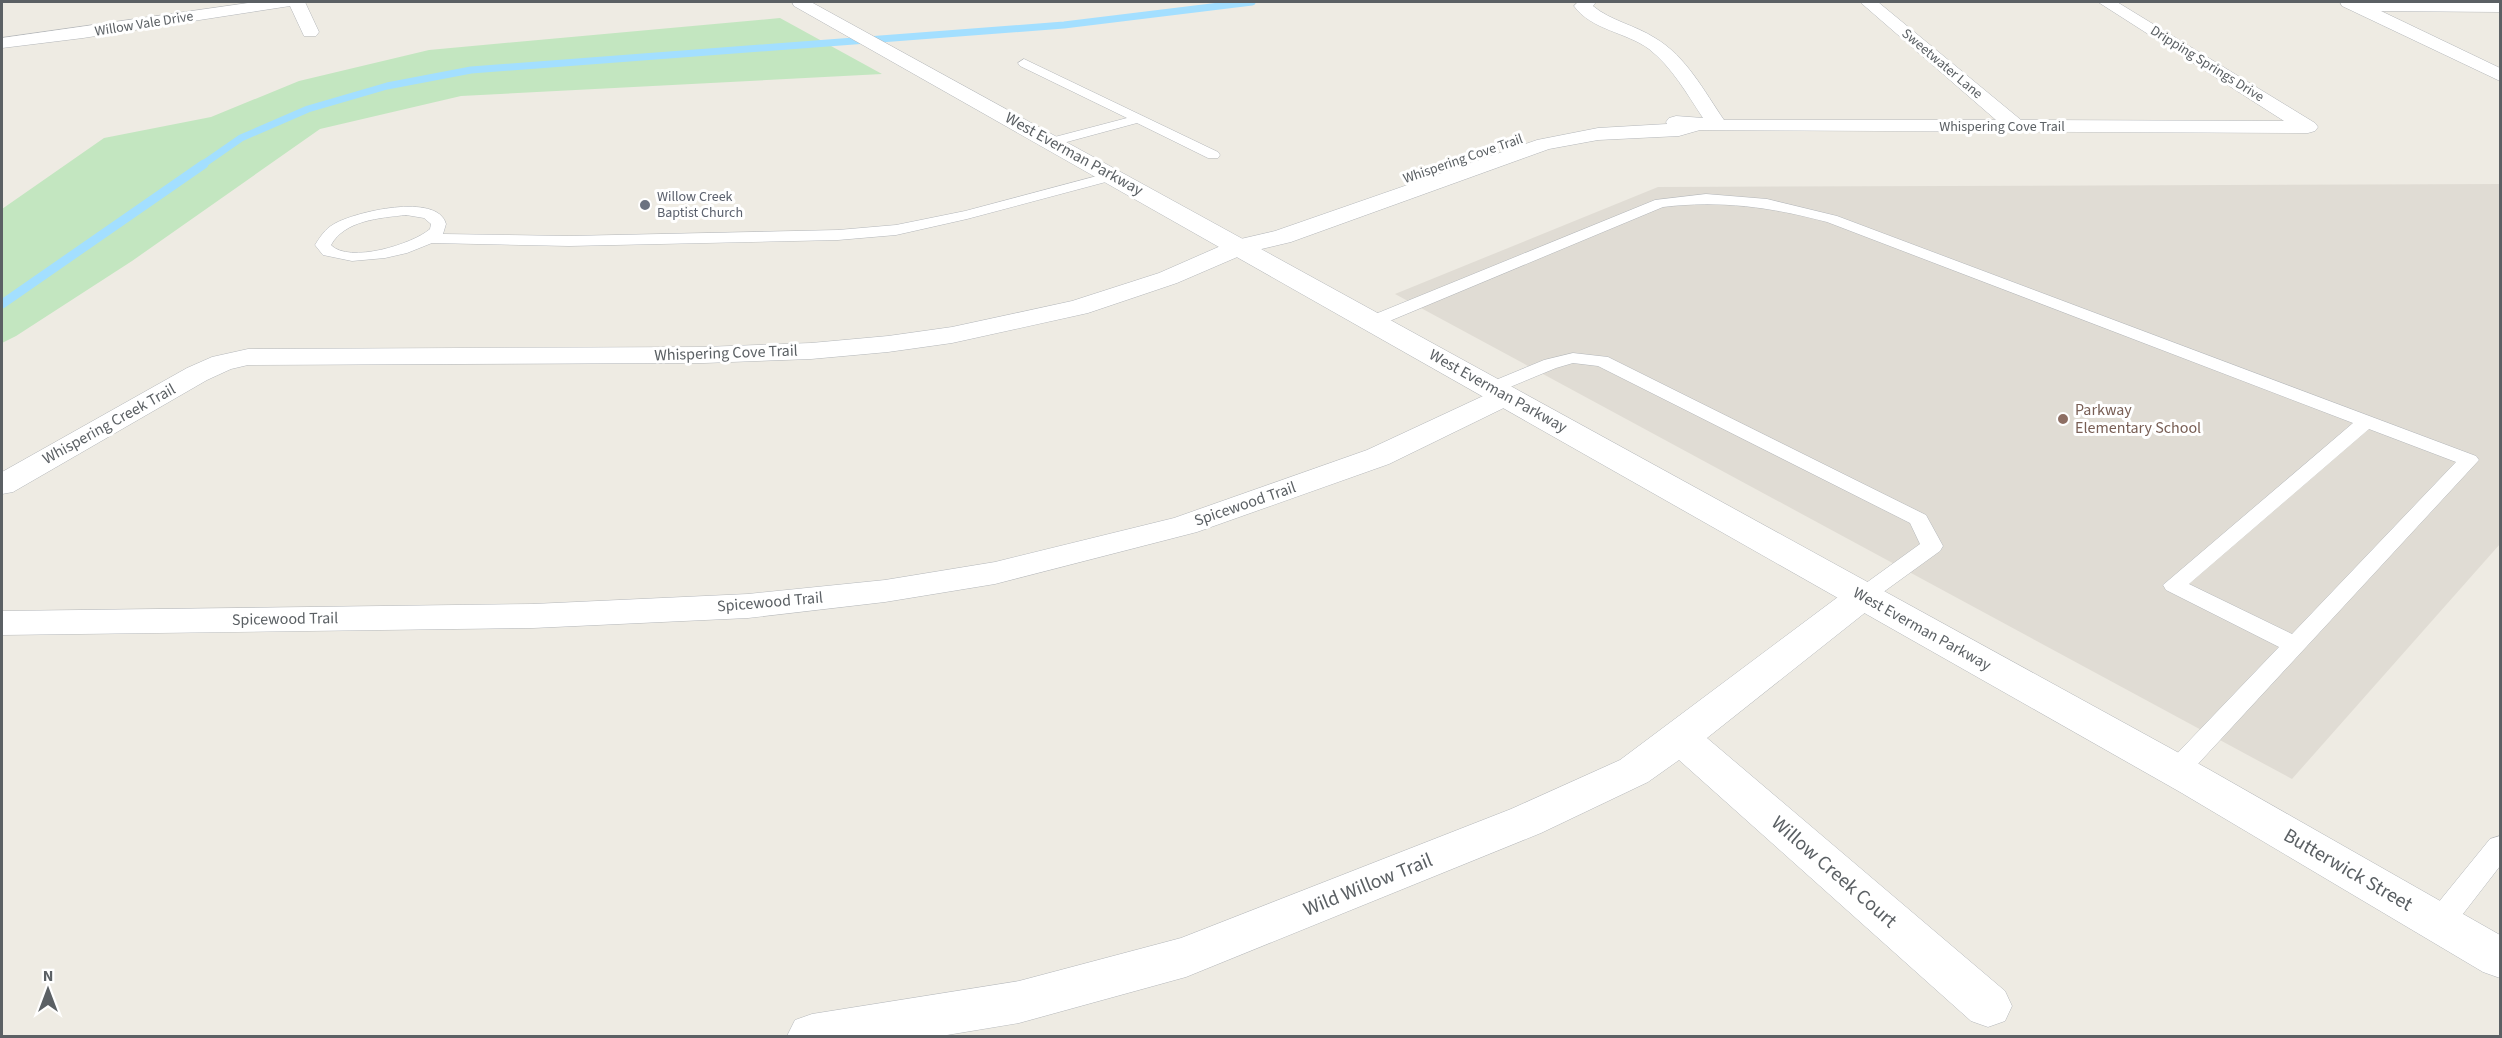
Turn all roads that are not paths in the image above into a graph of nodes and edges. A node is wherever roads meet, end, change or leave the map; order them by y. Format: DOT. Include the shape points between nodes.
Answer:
graph roads {
  1 [pos="285,2"];
  2 [pos="297,2"];
  3 [pos="800,2"];
  4 [pos="1588,2"];
  5 [pos="1869,2"];
  6 [pos="2106,2"];
  7 [pos="2352,4"];
  8 [pos="2500,7"];
  9 [pos="310,32"];
  10 [pos="2,43"];
  11 [pos="1024,63"];
  12 [pos="2500,75"];
  13 [pos="1137,119"];
  14 [pos="1707,126"];
  15 [pos="2016,127"];
  16 [pos="2308,127"];
  17 [pos="1052,142"];
  18 [pos="1213,155"];
  19 [pos="1112,176"];
  20 [pos="428,238"];
  21 [pos="1241,246"];
  22 [pos="1374,321"];
  23 [pos="191,365"];
  24 [pos="1499,392"];
  25 [pos="2366,421"];
  26 [pos="2,484"];
  27 [pos="1863,596"];
  28 [pos="2,623"];
  29 [pos="2295,645"];
  30 [pos="1680,738"];
  31 [pos="2186,776"];
  32 [pos="2500,847"];
  33 [pos="2439,923"];
  34 [pos="2500,958"];
  35 [pos="1988,1006"];
  36 [pos="812,1036"];
  1 -- 10 [label="street, Willow Vale Drive"];
  2 -- 9 [label="street"];
  3 -- 17 [label="street, West Everman Parkway"];
  4 -- 14 [label="street" via="1582,6 1588,12 1627,29 1671,60"];
  5 -- 15 [label="street, Sweetwater Lane"];
  6 -- 16 [label="street, Dripping Springs Drive"];
  7 -- 8 [label="street"];
  7 -- 12 [label="street"];
  11 -- 13 [label="lane"];
  13 -- 17 [label="lane"];
  13 -- 18 [label="lane"];
  14 -- 15 [label="street, Whispering Cove Trail"];
  14 -- 21 [label="street, Whispering Cove Trail" via="1574,137 1506,151 1343,208 1282,237"];
  15 -- 16 [label="street, Whispering Cove Trail"];
  17 -- 19 [label="street, West Everman Parkway"];
  19 -- 20 [label="lane" via="896,230 838,235 569,241"];
  19 -- 21 [label="street, West Everman Parkway"];
  20 -- 20 [label="lane" via="440,222 428,214 406,211 354,221 332,233 323,245 329,252 348,257 369,256 399,250"];
  21 -- 22 [label="street, West Everman Parkway"];
  21 -- 23 [label="street, Whispering Cove Trail" via="1168,278 1079,307 952,335 888,344 704,355 248,357"];
  22 -- 24 [label="street, West Everman Parkway"];
  22 -- 25 [label="lane" via="1659,203 1699,197 1737,198 1784,205 1832,219"];
  23 -- 26 [label="street, Whispering Creek Trail"];
  24 -- 27 [label="street, West Everman Parkway"];
  24 -- 27 [label="lane" via="1550,364 1573,358 1602,361 1919,519 1932,546"];
  24 -- 28 [label="street, Spicewood Trail" via="1378,457 1185,525 995,573 885,591 748,606 533,616"];
  25 -- 29 [label="lane" via="2469,460"];
  25 -- 29 [label="lane" via="2174,585"];
  27 -- 30 [label="street, Wild Willow Trail"];
  27 -- 31 [label="street, West Everman Parkway"];
  29 -- 31 [label="lane"];
  30 -- 35 [label="street, Willow Creek Court"];
  30 -- 36 [label="street, Wild Willow Trail" via="1634,771 1526,821 1186,957 1019,1002"];
  31 -- 33 [label="street, Butterwick Street"];
  32 -- 33 [label="lane"];
  33 -- 34 [label="street, Butterwick Street"];
}
